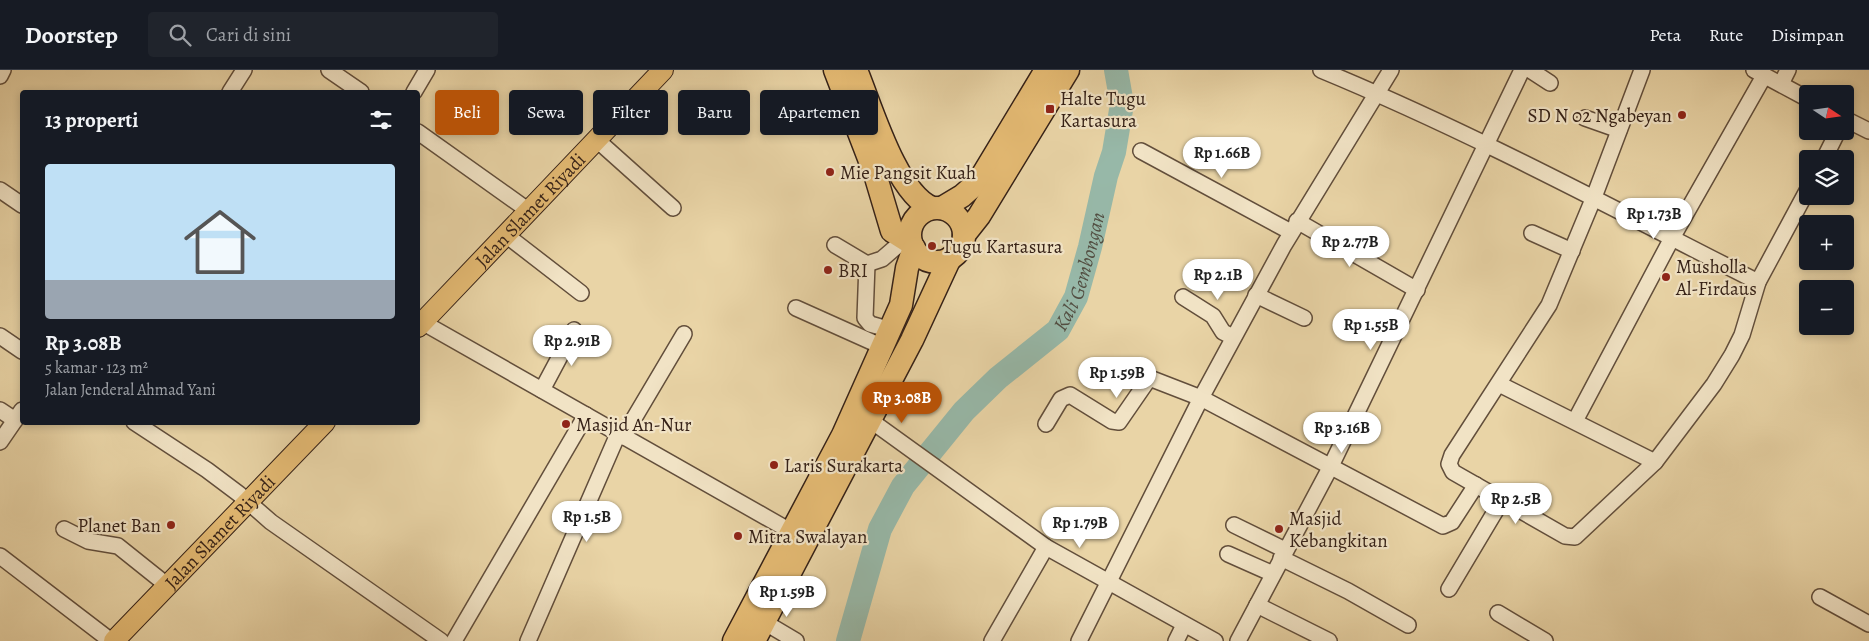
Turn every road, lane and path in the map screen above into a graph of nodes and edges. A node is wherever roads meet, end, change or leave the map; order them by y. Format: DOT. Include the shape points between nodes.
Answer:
graph roads {
  1 [pos="3,70"];
  2 [pos="244,70"];
  3 [pos="329,70"];
  4 [pos="427,70"];
  5 [pos="663,70"];
  6 [pos="835,70"];
  7 [pos="856,70"];
  8 [pos="1046,70"];
  9 [pos="1068,70"];
  10 [pos="1321,70"];
  11 [pos="1391,70"];
  12 [pos="1522,70"];
  13 [pos="1530,70"];
  14 [pos="1642,70"];
  15 [pos="1788,70"];
  16 [pos="1759,73"];
  17 [pos="0,76"];
  18 [pos="1550,83"];
  19 [pos="1781,84"];
  20 [pos="341,87"];
  21 [pos="231,90"];
  22 [pos="415,90"];
  23 [pos="1378,93"];
  24 [pos="1799,94"];
  25 [pos="1585,118"];
  26 [pos="1854,123"];
  27 [pos="1619,130"];
  28 [pos="1869,130"];
  29 [pos="420,133"];
  30 [pos="597,140"];
  31 [pos="1487,146"];
  32 [pos="1140,151"];
  33 [pos="0,190"];
  34 [pos="1594,197"];
  35 [pos="20,204"];
  36 [pos="1799,205"];
  37 [pos="673,208"];
  38 [pos="937,208"];
  39 [pos="529,211"];
  40 [pos="1294,226"];
  41 [pos="1532,233"];
  42 [pos="506,235"];
  43 [pos="964,235"];
  44 [pos="1672,238"];
  45 [pos="910,244"];
  46 [pos="835,245"];
  47 [pos="1572,251"];
  48 [pos="950,258"];
  49 [pos="867,264"];
  50 [pos="1758,282"];
  51 [pos="1417,290"];
  52 [pos="581,293"];
  53 [pos="1256,295"];
  54 [pos="1183,298"];
  55 [pos="796,308"];
  56 [pos="1304,318"];
  57 [pos="420,324"];
  58 [pos="574,330"];
  59 [pos="684,334"];
  60 [pos="0,336"];
  61 [pos="1233,337"];
  62 [pos="887,338"];
  63 [pos="20,349"];
  64 [pos="1499,384"];
  65 [pos="542,390"];
  66 [pos="1201,398"];
  67 [pos="0,410"];
  68 [pos="19,415"];
  69 [pos="586,415"];
  70 [pos="870,420"];
  71 [pos="1575,421"];
  72 [pos="1046,424"];
  73 [pos="139,425"];
  74 [pos="322,425"];
  75 [pos="621,435"];
  76 [pos="0,442"];
  77 [pos="1655,462"];
  78 [pos="1331,466"];
  79 [pos="1476,485"];
  80 [pos="1502,500"];
  81 [pos="249,503"];
  82 [pos="1234,525"];
  83 [pos="64,529"];
  84 [pos="792,532"];
  85 [pos="1046,547"];
  86 [pos="1228,554"];
  87 [pos="1283,554"];
  88 [pos="0,556"];
  89 [pos="1273,574"];
  90 [pos="1109,582"];
  91 [pos="168,586"];
  92 [pos="1449,589"];
  93 [pos="1820,597"];
  94 [pos="1257,605"];
  95 [pos="1498,613"];
  96 [pos="1869,624"];
  97 [pos="1184,625"];
  98 [pos="1408,625"];
  99 [pos="759,632"];
  100 [pos="110,641"];
  101 [pos="114,641"];
  102 [pos="441,641"];
  103 [pos="454,641"];
  104 [pos="528,641"];
  105 [pos="734,641"];
  106 [pos="796,641"];
  107 [pos="992,641"];
  108 [pos="1079,641"];
  109 [pos="1176,641"];
  110 [pos="1215,641"];
  111 [pos="1238,641"];
  112 [pos="1329,641"];
  113 [pos="1544,641"];
  1 -- 17 [label="street"];
  2 -- 21 [label="street"];
  3 -- 20 [label="street"];
  4 -- 22 [label="street"];
  5 -- 30 [label="main road, Jalan Slamet Riyadi"];
  6 -- 45 [label="highway" via="892,231"];
  7 -- 38 [label="highway" via="904,183 922,204"];
  8 -- 38 [label="highway" via="979,181 962,196"];
  9 -- 43 [label="highway" via="979,216"];
  10 -- 23 [label="street"];
  11 -- 23 [label="street"];
  12 -- 31 [label="street"];
  13 -- 18 [label="street"];
  14 -- 27 [label="street"];
  15 -- 19 [label="street"];
  16 -- 19 [label="street"];
  16 -- 44 [label="street"];
  19 -- 24 [label="street"];
  23 -- 31 [label="street"];
  23 -- 40 [label="street"];
  25 -- 27 [label="street"];
  26 -- 28 [label="street"];
  27 -- 34 [label="street"];
  29 -- 39 [label="street"];
  30 -- 37 [label="street"];
  30 -- 39 [label="main road, Jalan Slamet Riyadi"];
  31 -- 34 [label="street"];
  31 -- 51 [label="street"];
  32 -- 40 [label="street"];
  33 -- 35 [label="street"];
  34 -- 44 [label="street"];
  34 -- 47 [label="street"];
  36 -- 50 [label="street"];
  38 -- 43 [label="highway" via="952,212 959,220"];
  38 -- 45 [label="highway" via="918,215"];
  39 -- 42 [label="main road, Jalan Slamet Riyadi"];
  40 -- 51 [label="street"];
  40 -- 53 [label="street"];
  41 -- 47 [label="street"];
  42 -- 52 [label="street"];
  42 -- 57 [label="main road, Jalan Slamet Riyadi"];
  43 -- 48 [label="highway" via="960,248"];
  44 -- 50 [label="street"];
  44 -- 71 [label="street"];
  45 -- 48 [label="highway" via="927,260 938,262"];
  45 -- 49 [label="street"];
  45 -- 62 [label="highway" via="902,306"];
  46 -- 49 [label="street"];
  47 -- 64 [label="street" via="1549,305"];
  48 -- 70 [label="highway"];
  49 -- 62 [label="street" via="865,318"];
  50 -- 77 [label="street" via="1732,356"];
  51 -- 78 [label="street"];
  53 -- 56 [label="street"];
  53 -- 61 [label="street"];
  54 -- 61 [label="street" via="1213,316 1223,332"];
  55 -- 62 [label="street"];
  57 -- 65 [label="street"];
  58 -- 65 [label="street"];
  59 -- 75 [label="street"];
  60 -- 63 [label="street"];
  61 -- 66 [label="street"];
  62 -- 84 [label="highway" via="843,435"];
  64 -- 71 [label="street"];
  64 -- 79 [label="street" via="1450,460 1452,471"];
  65 -- 69 [label="street"];
  66 -- 72 [label="street" via="1149,379 1119,422 1112,421 1070,395 1061,399"];
  66 -- 78 [label="street"];
  66 -- 90 [label="street"];
  67 -- 68 [label="street"];
  68 -- 76 [label="street"];
  69 -- 75 [label="street"];
  69 -- 103 [label="street"];
  70 -- 85 [label="street"];
  70 -- 99 [label="highway"];
  71 -- 77 [label="street"];
  73 -- 81 [label="street" via="207,470"];
  74 -- 81 [label="main road, Jalan Slamet Riyadi"];
  75 -- 84 [label="street"];
  75 -- 104 [label="street"];
  77 -- 80 [label="street" via="1573,537 1565,536"];
  78 -- 79 [label="street" via="1443,526 1452,522"];
  78 -- 87 [label="street"];
  79 -- 80 [label="street"];
  80 -- 92 [label="street"];
  81 -- 91 [label="main road, Jalan Slamet Riyadi"];
  81 -- 102 [label="street" via="271,522"];
  82 -- 87 [label="street"];
  83 -- 91 [label="street" via="88,541 118,546"];
  84 -- 105 [label="highway"];
  85 -- 90 [label="street"];
  85 -- 107 [label="street"];
  86 -- 89 [label="street"];
  87 -- 89 [label="street"];
  87 -- 98 [label="street"];
  88 -- 100 [label="street"];
  89 -- 94 [label="street"];
  90 -- 97 [label="street"];
  90 -- 108 [label="street"];
  91 -- 101 [label="main road, Jalan Slamet Riyadi"];
  93 -- 96 [label="street"];
  94 -- 111 [label="street"];
  94 -- 112 [label="street"];
  95 -- 113 [label="street"];
  97 -- 109 [label="street"];
  97 -- 110 [label="street"];
  99 -- 106 [label="street"];
}
